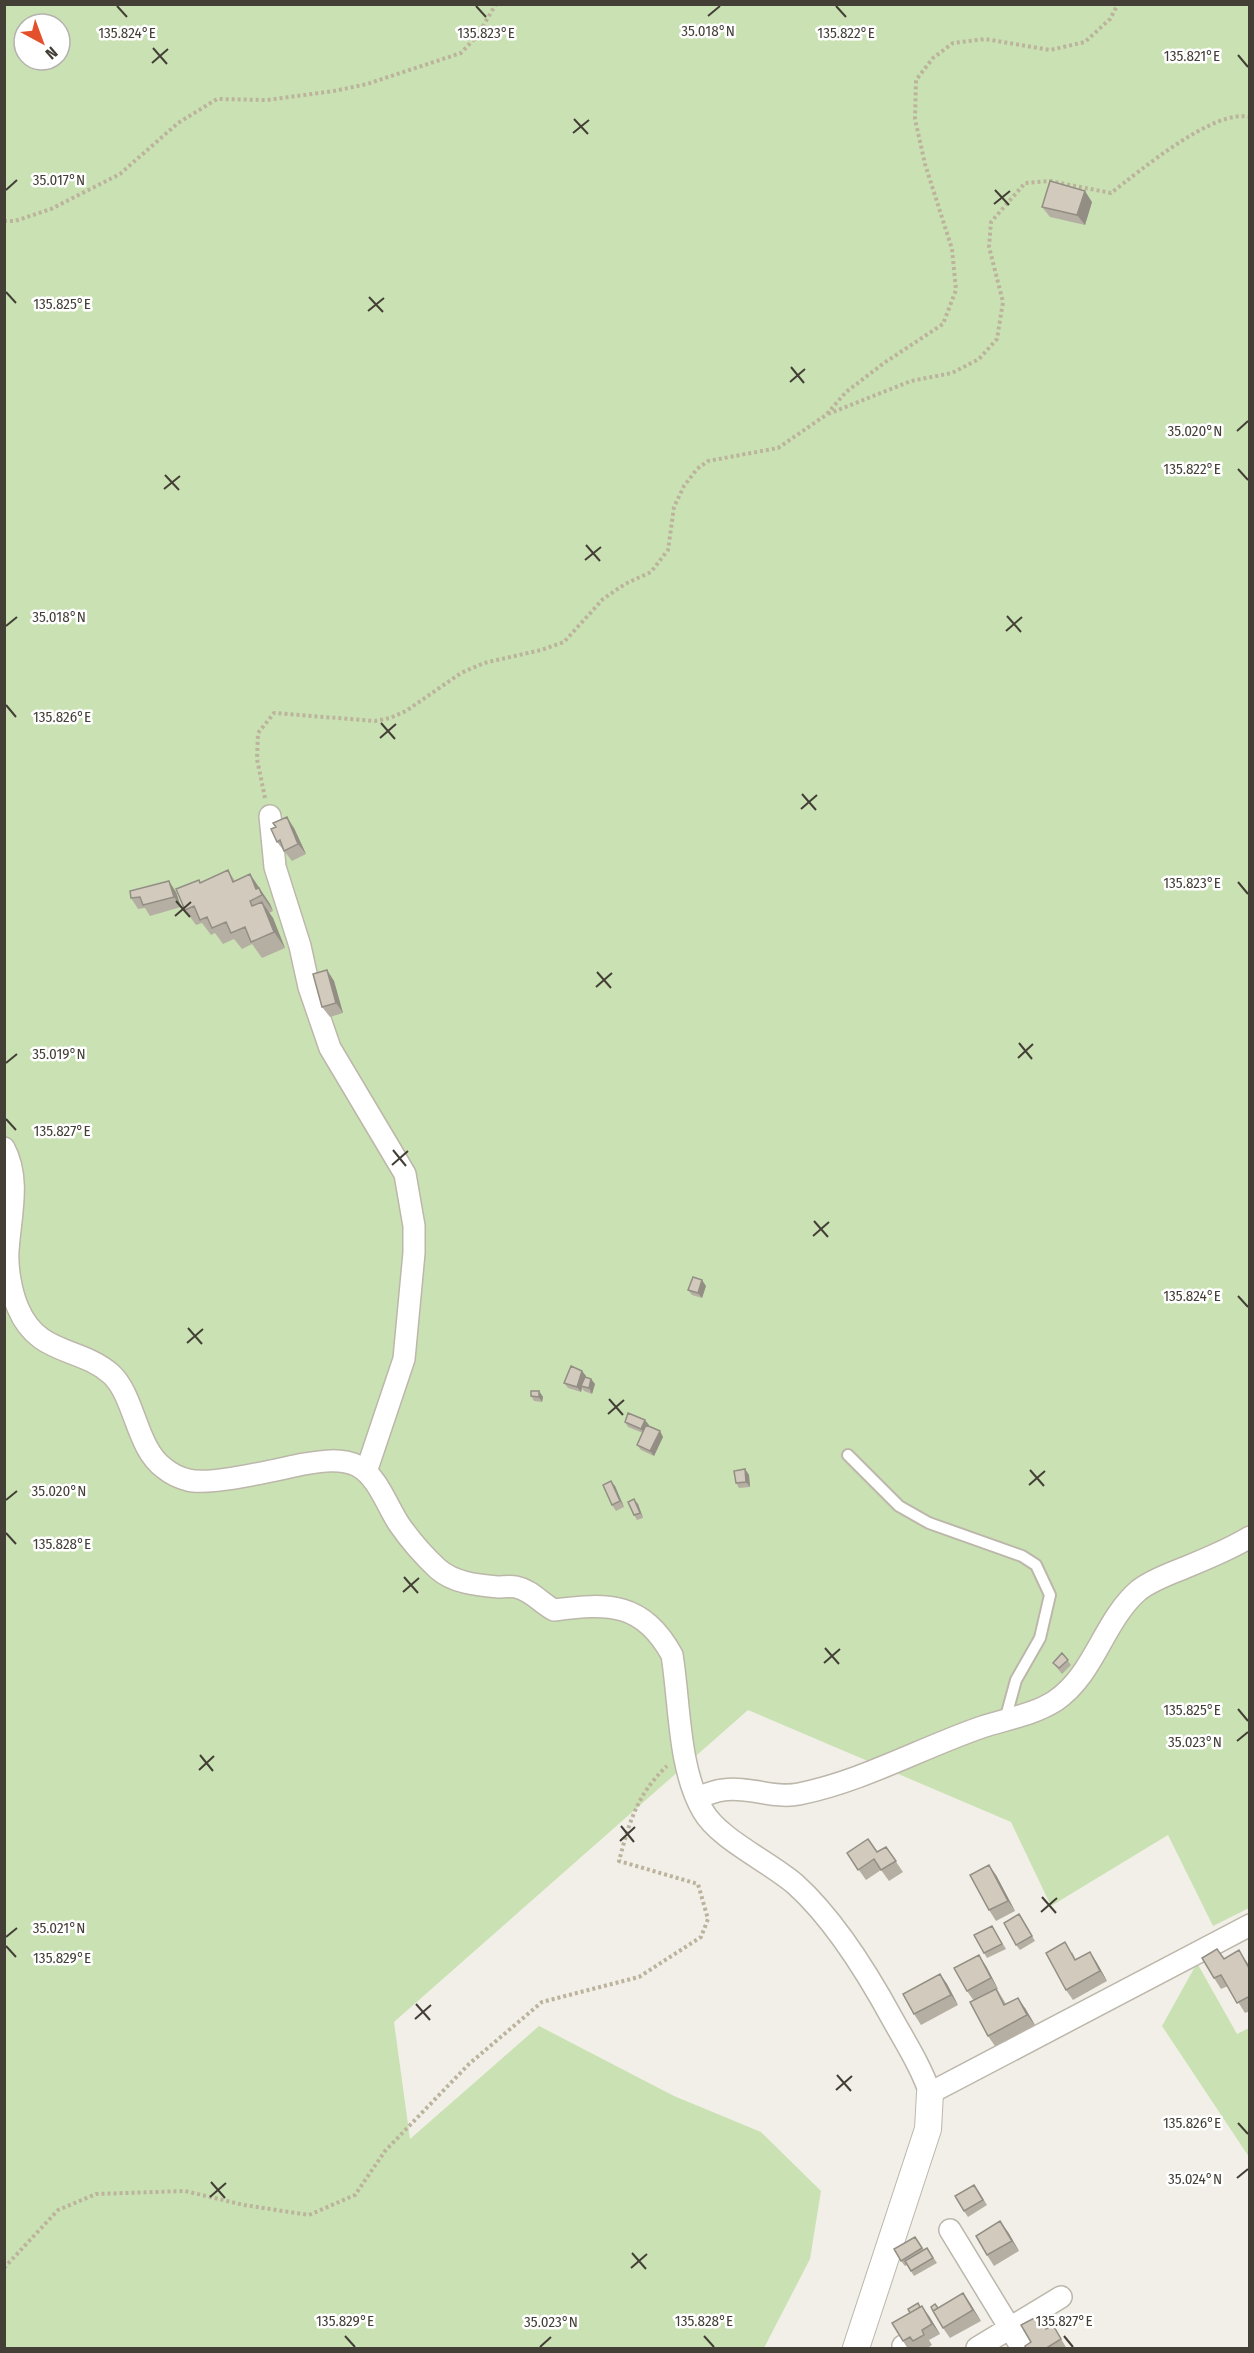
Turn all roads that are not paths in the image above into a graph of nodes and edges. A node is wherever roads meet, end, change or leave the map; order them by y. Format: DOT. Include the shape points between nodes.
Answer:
graph roads {
  1 [pos="270,816"];
  2 [pos="4,1148"];
  3 [pos="848,1455"];
  4 [pos="366,1472"];
  5 [pos="1250,1537"];
  6 [pos="1005,1720"];
  7 [pos="697,1798"];
  8 [pos="1250,1925"];
  9 [pos="930,2093"];
  10 [pos="950,2230"];
  11 [pos="1061,2297"];
  12 [pos="1010,2329"];
  13 [pos="856,2349"];
  14 [pos="976,2349"];
  15 [pos="1022,2349"];
  1 -- 4 [label="street" via="274,867 330,1048 405,1174 414,1226 404,1359"];
  2 -- 4 [label="street" via="10,1160 13,1192 8,1254 18,1308 41,1340 93,1362 112,1375 157,1463 189,1481 228,1479 329,1460 356,1465"];
  3 -- 6 [label="lane" via="899,1506 929,1523 1022,1556 1036,1565 1050,1595 1040,1638 1016,1680"];
  4 -- 7 [label="street" via="399,1524 424,1555 447,1575 472,1584 515,1587 554,1610 586,1605 622,1608 643,1620 663,1639 672,1655 686,1767"];
  5 -- 6 [label="street" via="1140,1590 1122,1607 1084,1672 1069,1689 1046,1705"];
  6 -- 7 [label="street" via="850,1779 798,1794 723,1790"];
  7 -- 9 [label="street" via="715,1827 774,1867 829,1922 878,1990 923,2071"];
  8 -- 9 [label="street"];
  9 -- 13 [label="street" via="928,2129"];
  10 -- 12 [label="street"];
  11 -- 12 [label="street"];
  12 -- 14 [label="street"];
  12 -- 15 [label="street"];
}
